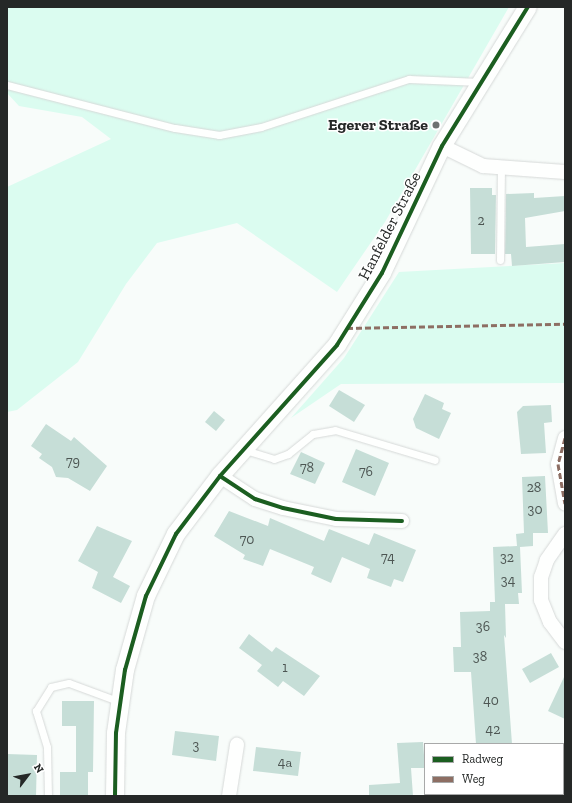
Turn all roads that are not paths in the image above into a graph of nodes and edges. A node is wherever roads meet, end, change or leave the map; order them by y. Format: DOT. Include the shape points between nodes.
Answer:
graph roads {
  1 [pos="528,7"];
  2 [pos="480,82"];
  3 [pos="7,85"];
  4 [pos="442,146"];
  5 [pos="501,168"];
  6 [pos="565,172"];
  7 [pos="500,260"];
  8 [pos="565,438"];
  9 [pos="243,449"];
  10 [pos="435,460"];
  11 [pos="220,476"];
  12 [pos="565,503"];
  13 [pos="402,521"];
  14 [pos="565,534"];
  15 [pos="565,642"];
  16 [pos="120,702"];
  17 [pos="237,745"];
  18 [pos="48,796"];
  19 [pos="115,796"];
  20 [pos="230,796"];
  1 -- 2 [label="street, Hanfelder Straße"];
  2 -- 3 [label="lane" via="409,79 260,127 219,135 175,128"];
  2 -- 4 [label="street, Hanfelder Straße"];
  4 -- 5 [label="street" via="482,166"];
  4 -- 9 [label="street, Hanfelder Straße" via="382,273 337,345"];
  5 -- 6 [label="street"];
  5 -- 7 [label="lane"];
  8 -- 12 [label="street" via="558,464"];
  9 -- 10 [label="lane" via="274,459 288,454 313,434 335,430"];
  9 -- 11 [label="street, Hanfelder Straße"];
  11 -- 13 [label="street" via="255,499 284,508 336,519"];
  11 -- 16 [label="street, Hanfelder Straße" via="176,534 146,596 124,670"];
  14 -- 15 [label="street" via="547,560 541,585 541,600 550,622"];
  16 -- 18 [label="lane" via="69,683 52,687 36,712 47,747"];
  16 -- 19 [label="street, Hanfelder Straße"];
  17 -- 20 [label="street"];
}
